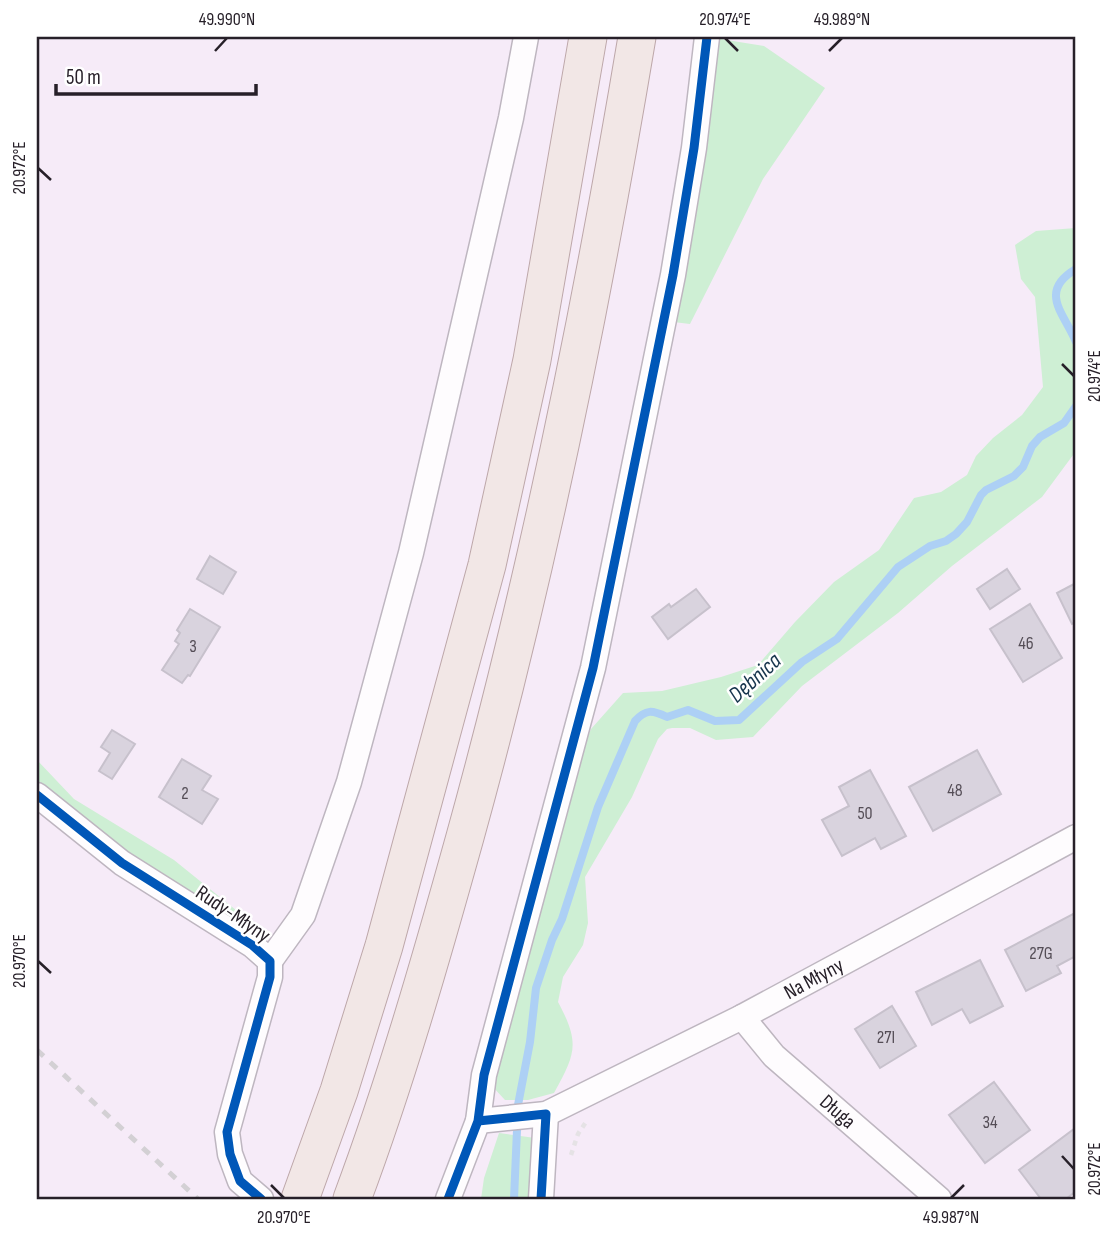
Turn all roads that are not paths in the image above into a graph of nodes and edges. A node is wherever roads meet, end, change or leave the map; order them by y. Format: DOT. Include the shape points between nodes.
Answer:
graph roads {
  1 [pos="526,37"];
  2 [pos="588,37"];
  3 [pos="637,37"];
  4 [pos="707,37"];
  5 [pos="37,795"];
  6 [pos="1076,837"];
  7 [pos="270,961"];
  8 [pos="742,1017"];
  9 [pos="545,1114"];
  10 [pos="478,1121"];
  11 [pos="353,1197"];
  12 [pos="261,1199"];
  13 [pos="300,1199"];
  14 [pos="448,1199"];
  15 [pos="541,1199"];
  16 [pos="939,1199"];
  1 -- 7 [label="street" via="512,118 411,553 349,782 303,915"];
  2 -- 13 [label="main road" via="532,360 487,565 384,946"];
  3 -- 11 [label="main road" via="579,360 528,595 431,962"];
  4 -- 10 [label="street" via="673,275 593,668 484,1075"];
  5 -- 7 [label="street, Rudy-Młyny" via="122,863"];
  6 -- 8 [label="street, Na Młyny"];
  7 -- 12 [label="street, Rudy-Młyny" via="270,977 227,1132 240,1181"];
  8 -- 9 [label="street, Na Młyny"];
  8 -- 16 [label="street, Długa" via="774,1056"];
  9 -- 10 [label="street"];
  9 -- 15 [label="street"];
  10 -- 14 [label="street"];
}
